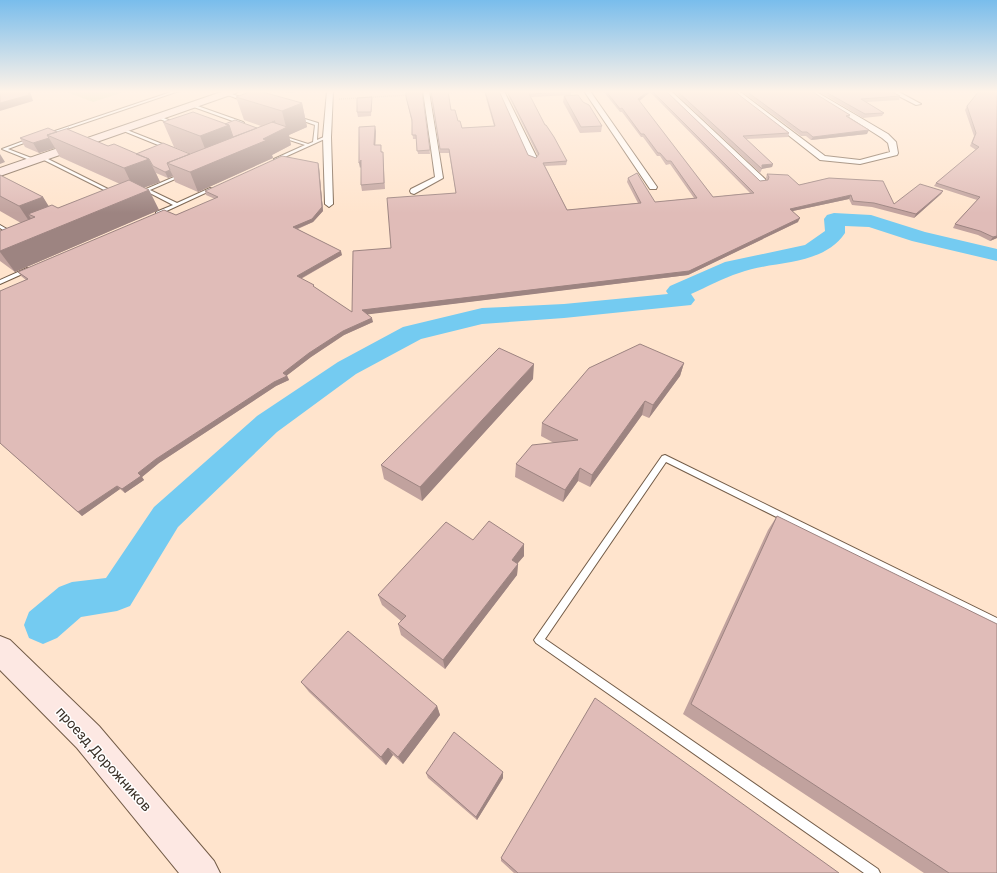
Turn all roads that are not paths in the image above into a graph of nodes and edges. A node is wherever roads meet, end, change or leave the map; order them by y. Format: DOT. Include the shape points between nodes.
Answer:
graph roads {
  1 [pos="54,132"];
  2 [pos="116,132"];
  3 [pos="129,132"];
  4 [pos="316,132"];
  5 [pos="328,132"];
  6 [pos="432,132"];
  7 [pos="520,132"];
  8 [pos="615,132"];
  9 [pos="710,132"];
  10 [pos="789,132"];
  11 [pos="878,132"];
  12 [pos="41,136"];
  13 [pos="328,137"];
  14 [pos="272,138"];
  15 [pos="34,139"];
  16 [pos="315,142"];
  17 [pos="308,145"];
  18 [pos="2,148"];
  19 [pos="173,149"];
  20 [pos="533,158"];
  21 [pos="37,159"];
  22 [pos="267,164"];
  23 [pos="0,172"];
  24 [pos="188,173"];
  25 [pos="159,178"];
  26 [pos="166,181"];
  27 [pos="762,181"];
  28 [pos="218,186"];
  29 [pos="654,187"];
  30 [pos="147,190"];
  31 [pos="414,191"];
  32 [pos="135,194"];
  33 [pos="117,195"];
  34 [pos="329,204"];
  35 [pos="177,205"];
  36 [pos="155,214"];
  37 [pos="0,226"];
  38 [pos="16,236"];
  39 [pos="35,266"];
  40 [pos="0,282"];
  41 [pos="997,623"];
  42 [pos="0,650"];
  43 [pos="202,873"];
  44 [pos="874,873"];
  1 -- 12 [label="lane"];
  2 -- 21 [label="main road" via="85,145"];
  3 -- 19 [label="lane"];
  4 -- 16 [label="lane"];
  5 -- 13 [label="street"];
  6 -- 31 [label="street" via="438,178"];
  7 -- 20 [label="street"];
  8 -- 29 [label="street"];
  9 -- 27 [label="street"];
  10 -- 11 [label="street" via="823,158 860,162 894,152 892,142"];
  13 -- 16 [label="lane"];
  13 -- 34 [label="street"];
  14 -- 17 [label="lane" via="280,136"];
  15 -- 18 [label="lane"];
  16 -- 17 [label="lane"];
  17 -- 22 [label="lane"];
  18 -- 21 [label="lane"];
  21 -- 23 [label="main road"];
  21 -- 33 [label="lane"];
  24 -- 26 [label="lane"];
  25 -- 26 [label="lane"];
  26 -- 30 [label="lane"];
  28 -- 35 [label="lane"];
  30 -- 32 [label="lane"];
  30 -- 35 [label="lane"];
  35 -- 36 [label="lane"];
  37 -- 38 [label="lane"];
  39 -- 40 [label="lane"];
  41 -- 44 [label="lane" via="665,458 539,640"];
  42 -- 43 [label="main road, проезд Дорожников" via="88,737"];
}
